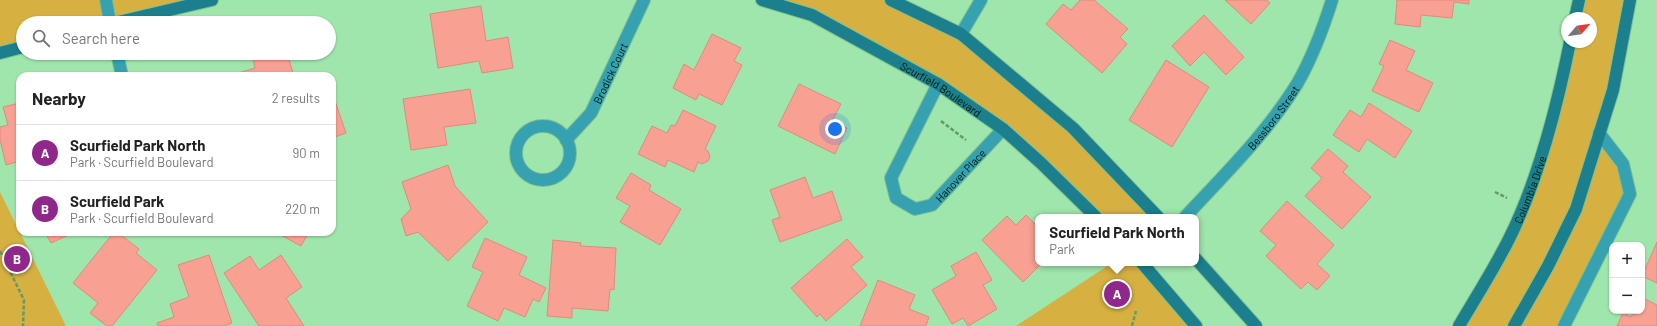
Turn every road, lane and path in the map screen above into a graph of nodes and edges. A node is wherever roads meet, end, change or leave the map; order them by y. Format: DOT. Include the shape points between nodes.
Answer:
graph roads {
  1 [pos="106,0"];
  2 [pos="212,0"];
  3 [pos="644,0"];
  4 [pos="762,0"];
  5 [pos="891,0"];
  6 [pos="981,0"];
  7 [pos="1332,0"];
  8 [pos="1579,0"];
  9 [pos="1630,0"];
  10 [pos="1576,12"];
  11 [pos="109,16"];
  12 [pos="144,16"];
  13 [pos="961,34"];
  14 [pos="1569,48"];
  15 [pos="16,49"];
  16 [pos="0,53"];
  17 [pos="119,60"];
  18 [pos="121,72"];
  19 [pos="938,84"];
  20 [pos="939,120"];
  21 [pos="1003,129"];
  22 [pos="1599,133"];
  23 [pos="566,140"];
  24 [pos="967,140"];
  25 [pos="1495,192"];
  26 [pos="1507,198"];
  27 [pos="1093,214"];
  28 [pos="1155,214"];
  29 [pos="1188,214"];
  30 [pos="0,251"];
  31 [pos="1199,262"];
  32 [pos="1145,266"];
  33 [pos="1136,311"];
  34 [pos="23,326"];
  35 [pos="1132,326"];
  36 [pos="1196,326"];
  37 [pos="1256,326"];
  38 [pos="1459,326"];
  39 [pos="1514,326"];
  40 [pos="1564,326"];
  1 -- 11 [label="street"];
  2 -- 12 [label="street"];
  3 -- 23 [label="street, Brodick Court" via="592,113"];
  4 -- 19 [label="street, Scurfield Boulevard" via="812,15"];
  5 -- 13 [label="street"];
  6 -- 13 [label="street"];
  7 -- 29 [label="street, Bessboro Street" via="1324,28 1297,84 1250,146"];
  8 -- 10 [label="street"];
  9 -- 22 [label="street" via="1612,90"];
  13 -- 28 [label="street" via="1074,128"];
  14 -- 38 [label="street, Columbia Drive" via="1561,91 1530,190 1509,239"];
  15 -- 16 [label="street"];
  17 -- 18 [label="street"];
  19 -- 21 [label="street, Scurfield Boulevard"];
  19 -- 21 [label="street, Hanover Place" via="891,178 896,198 915,209 932,205"];
  20 -- 24 [label="path"];
  21 -- 27 [label="street, Scurfield Boulevard"];
  22 -- 39 [label="street" via="1576,209"];
  22 -- 40 [label="street" via="1623,164 1630,194"];
  23 -- 23 [label="street" via="554,128 535,127 520,138 516,152 517,162 522,170 533,178 552,179 566,167 570,149"];
  25 -- 26 [label="path"];
  30 -- 34 [label="path" via="24,300"];
  31 -- 37 [label="street"];
  32 -- 36 [label="street"];
  33 -- 35 [label="path"];
}
